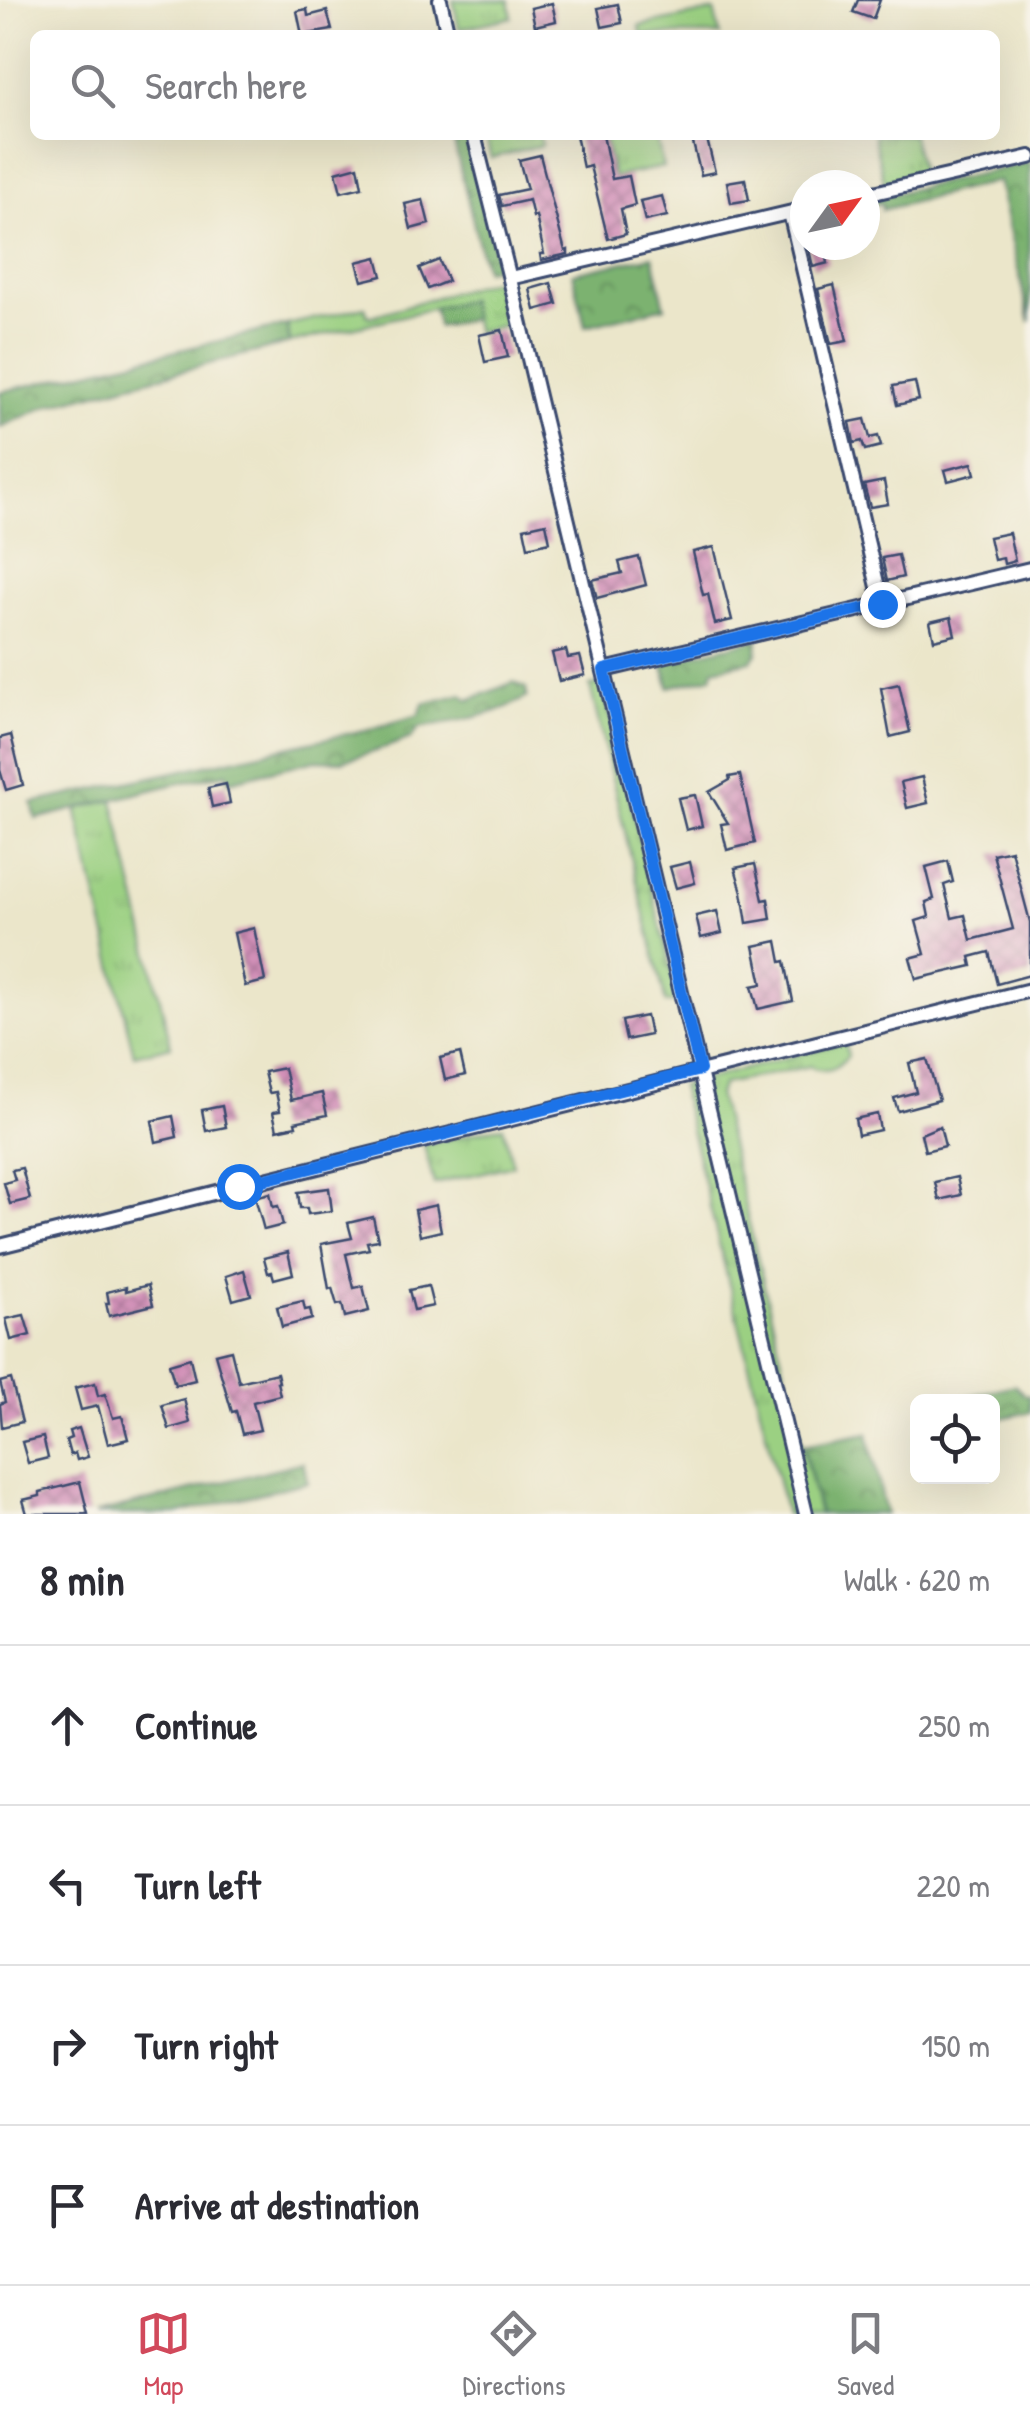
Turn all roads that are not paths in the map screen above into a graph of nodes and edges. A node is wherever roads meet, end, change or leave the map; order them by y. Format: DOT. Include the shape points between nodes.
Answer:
graph roads {
  1 [pos="440,0"];
  2 [pos="447,30"];
  3 [pos="475,140"];
  4 [pos="1030,157"];
  5 [pos="880,192"];
  6 [pos="790,213"];
  7 [pos="801,260"];
  8 [pos="510,278"];
  9 [pos="1030,569"];
  10 [pos="882,604"];
  11 [pos="604,670"];
  12 [pos="1030,990"];
  13 [pos="700,1070"];
  14 [pos="0,1246"];
  15 [pos="806,1514"];
  1 -- 2 [label="lane"];
  3 -- 8 [label="lane"];
  4 -- 5 [label="lane"];
  6 -- 8 [label="lane"];
  7 -- 10 [label="lane"];
  8 -- 11 [label="lane"];
  9 -- 10 [label="lane"];
  10 -- 11 [label="lane"];
  11 -- 13 [label="lane"];
  12 -- 13 [label="lane"];
  13 -- 14 [label="lane"];
  13 -- 15 [label="lane"];
}
